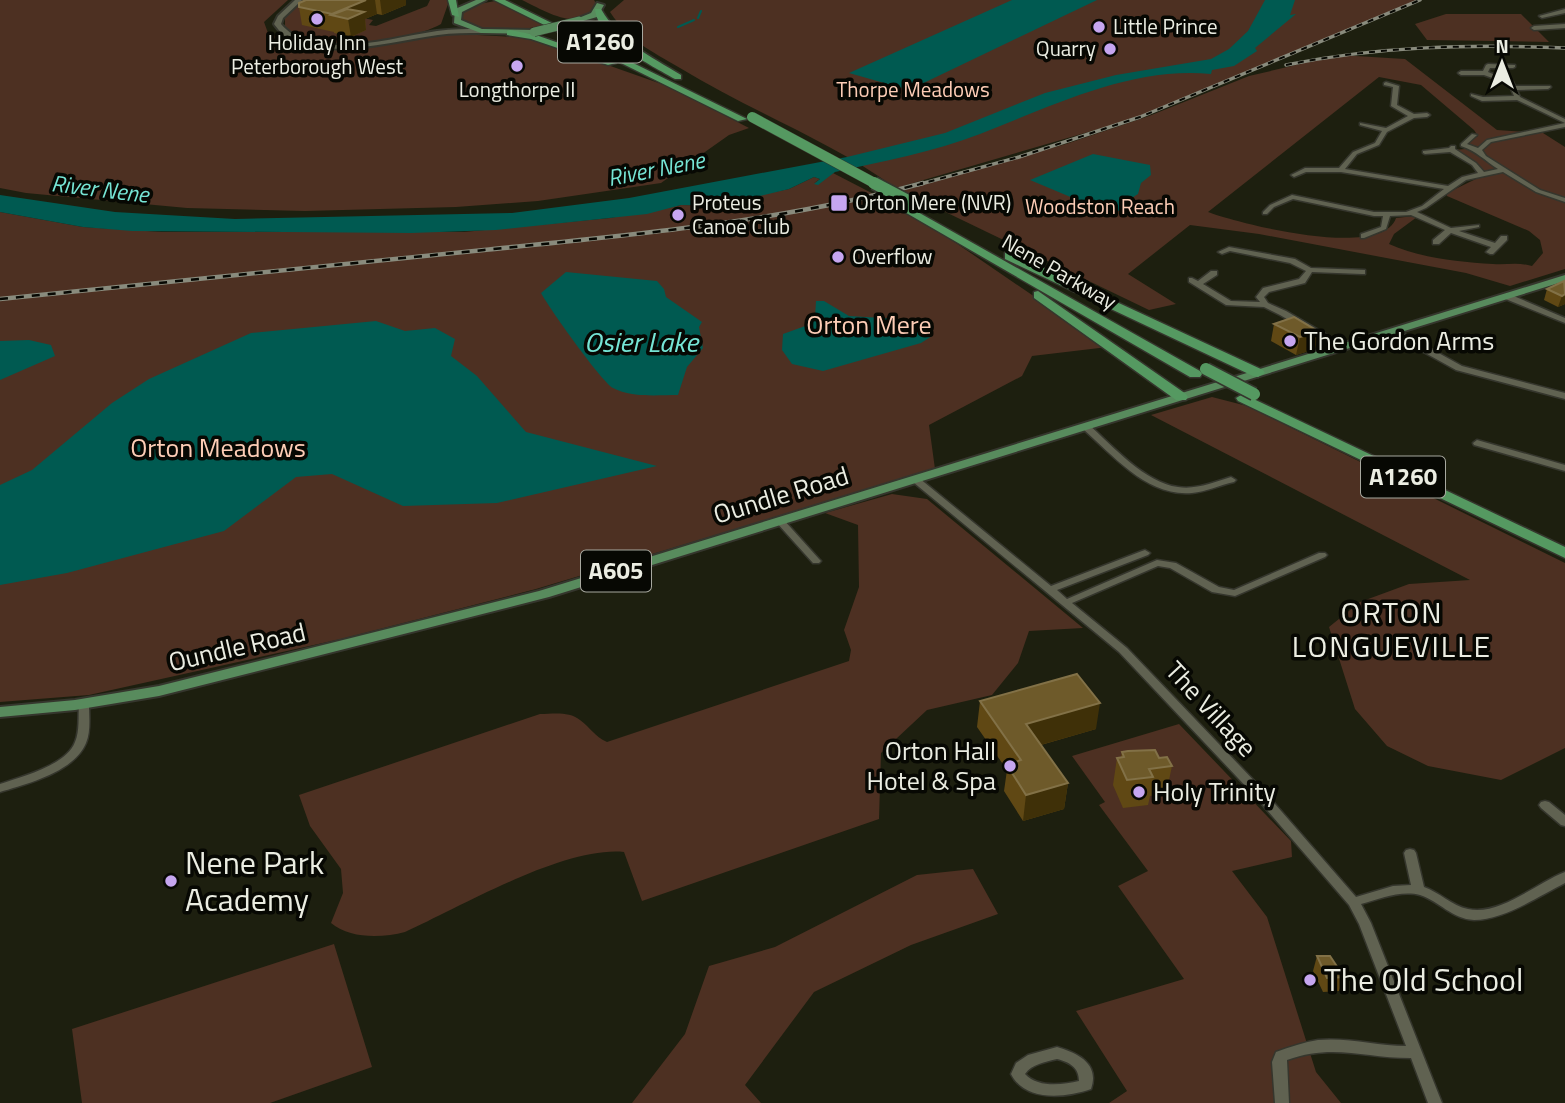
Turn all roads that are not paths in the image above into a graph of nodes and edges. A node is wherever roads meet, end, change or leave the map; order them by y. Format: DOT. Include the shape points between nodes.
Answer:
graph roads {
  1 [pos="299,0"];
  2 [pos="452,0"];
  3 [pos="498,0"];
  4 [pos="511,0"];
  5 [pos="478,1"];
  6 [pos="601,4"];
  7 [pos="1565,11"];
  8 [pos="1542,16"];
  9 [pos="456,17"];
  10 [pos="1565,26"];
  11 [pos="1534,28"];
  12 [pos="481,31"];
  13 [pos="510,33"];
  14 [pos="429,34"];
  15 [pos="1513,66"];
  16 [pos="1461,73"];
  17 [pos="1485,73"];
  18 [pos="1386,84"];
  19 [pos="689,85"];
  20 [pos="676,86"];
  21 [pos="1548,87"];
  22 [pos="1514,88"];
  23 [pos="1473,95"];
  24 [pos="1518,98"];
  25 [pos="1427,115"];
  26 [pos="1413,116"];
  27 [pos="747,118"];
  28 [pos="1565,123"];
  29 [pos="1362,124"];
  30 [pos="1387,130"];
  31 [pos="1474,135"];
  32 [pos="1479,150"];
  33 [pos="1425,152"];
  34 [pos="1341,170"];
  35 [pos="1503,170"];
  36 [pos="1481,173"];
  37 [pos="1294,175"];
  38 [pos="1447,188"];
  39 [pos="1565,200"];
  40 [pos="905,204"];
  41 [pos="1413,213"];
  42 [pos="1265,214"];
  43 [pos="1387,216"];
  44 [pos="1476,226"];
  45 [pos="1450,230"];
  46 [pos="1364,236"];
  47 [pos="1504,238"];
  48 [pos="1436,242"];
  49 [pos="985,244"];
  50 [pos="970,247"];
  51 [pos="1222,252"];
  52 [pos="1310,270"];
  53 [pos="1362,272"];
  54 [pos="1214,273"];
  55 [pos="1565,278"];
  56 [pos="1506,296"];
  57 [pos="1265,305"];
  58 [pos="1565,321"];
  59 [pos="1394,332"];
  60 [pos="1343,348"];
  61 [pos="1201,371"];
  62 [pos="1258,373"];
  63 [pos="1248,396"];
  64 [pos="1565,396"];
  65 [pos="1181,397"];
  66 [pos="1086,427"];
  67 [pos="1478,443"];
  68 [pos="1565,468"];
  69 [pos="916,480"];
  70 [pos="1231,480"];
  71 [pos="780,522"];
  72 [pos="1565,542"];
  73 [pos="1145,553"];
  74 [pos="1565,553"];
  75 [pos="1322,555"];
  76 [pos="816,561"];
  77 [pos="1051,589"];
  78 [pos="1068,601"];
  79 [pos="84,704"];
  80 [pos="0,712"];
  81 [pos="0,788"];
  82 [pos="1545,806"];
  83 [pos="1563,819"];
  84 [pos="1409,853"];
  85 [pos="1565,877"];
  86 [pos="1418,890"];
  87 [pos="1353,902"];
  88 [pos="1413,1052"];
  89 [pos="1073,1101"];
  90 [pos="1282,1103"];
  91 [pos="1435,1103"];
  1 -- 14 [label="street" via="278,24 283,33 305,42 367,45"];
  2 -- 9 [label="highway"];
  3 -- 20 [label="highway, Nene Parkway / A1260"];
  4 -- 19 [label="highway, Nene Parkway / A1260"];
  5 -- 9 [label="main road"];
  6 -- 13 [label="main road, bridge" via="579,21"];
  6 -- 19 [label="highway" via="601,20 617,37"];
  7 -- 8 [label="street"];
  9 -- 12 [label="main road" via="464,26"];
  9 -- 14 [label="street"];
  10 -- 11 [label="street"];
  12 -- 13 [label="main road"];
  12 -- 14 [label="street"];
  13 -- 20 [label="highway"];
  15 -- 17 [label="street" via="1488,66"];
  16 -- 17 [label="street"];
  17 -- 22 [label="street" via="1500,76"];
  18 -- 26 [label="street" via="1396,86 1394,106"];
  19 -- 27 [label="highway, Nene Parkway / A1260"];
  20 -- 27 [label="highway, Nene Parkway / A1260"];
  21 -- 22 [label="street"];
  22 -- 24 [label="street"];
  23 -- 24 [label="street" via="1482,101"];
  24 -- 28 [label="street"];
  25 -- 26 [label="street"];
  26 -- 30 [label="street"];
  27 -- 40 [label="highway, Nene Parkway / A1260"];
  28 -- 32 [label="street" via="1489,141"];
  29 -- 30 [label="street"];
  30 -- 34 [label="street" via="1377,144 1355,153"];
  31 -- 32 [label="street" via="1463,145"];
  32 -- 35 [label="street"];
  33 -- 36 [label="street" via="1452,148"];
  34 -- 37 [label="street" via="1304,170"];
  34 -- 38 [label="street"];
  35 -- 36 [label="street"];
  35 -- 39 [label="street" via="1538,191"];
  36 -- 38 [label="street"];
  38 -- 41 [label="street"];
  40 -- 49 [label="highway, Nene Parkway / A1260"];
  40 -- 50 [label="highway, Nene Parkway / A1260"];
  41 -- 43 [label="street"];
  41 -- 45 [label="street"];
  42 -- 43 [label="street" via="1292,197"];
  43 -- 46 [label="street" via="1384,228"];
  44 -- 45 [label="street"];
  45 -- 47 [label="street" via="1492,249"];
  45 -- 48 [label="street"];
  49 -- 61 [label="highway, Nene Parkway / A1260"];
  49 -- 62 [label="highway"];
  50 -- 61 [label="highway, Nene Parkway / A1260"];
  50 -- 65 [label="highway"];
  51 -- 52 [label="street" via="1229,249 1292,261"];
  52 -- 53 [label="street"];
  52 -- 57 [label="street" via="1302,281 1266,290 1260,297"];
  54 -- 57 [label="street" via="1195,282 1229,303"];
  55 -- 56 [label="main road, Oundle Road / A605"];
  56 -- 58 [label="street"];
  56 -- 59 [label="main road, Oundle Road / A605"];
  57 -- 60 [label="street"];
  59 -- 60 [label="main road, Oundle Road / A605"];
  59 -- 64 [label="street" via="1459,368"];
  60 -- 62 [label="main road, Oundle Road / A605"];
  61 -- 63 [label="highway, Nene Parkway / A1260"];
  62 -- 65 [label="main road, Oundle Road / A605"];
  63 -- 72 [label="highway, Nene Parkway / A1260"];
  63 -- 74 [label="highway, Nene Parkway / A1260"];
  65 -- 66 [label="main road, Oundle Road / A605"];
  66 -- 69 [label="main road, Oundle Road / A605"];
  66 -- 70 [label="street" via="1156,484 1192,491"];
  67 -- 68 [label="street"];
  69 -- 71 [label="main road, Oundle Road / A605"];
  69 -- 77 [label="street, The Village"];
  71 -- 76 [label="street"];
  71 -- 79 [label="main road, Oundle Road / A605" via="544,594 366,641"];
  73 -- 77 [label="street"];
  75 -- 78 [label="street" via="1235,593 1216,590 1164,563"];
  77 -- 78 [label="street, The Village"];
  78 -- 87 [label="street, The Village" via="1155,683"];
  79 -- 80 [label="main road, Oundle Road / A605"];
  79 -- 81 [label="street" via="80,744 70,757 45,772"];
  82 -- 83 [label="street"];
  84 -- 86 [label="street"];
  85 -- 86 [label="street" via="1487,915 1458,913"];
  86 -- 87 [label="street"];
  87 -- 88 [label="street, The Village"];
  88 -- 90 [label="street" via="1336,1043 1295,1050 1281,1056 1279,1062"];
  88 -- 91 [label="street, The Village"];
  89 -- 89 [label="street" via="1086,1085 1087,1075 1074,1058 1058,1053 1042,1056 1019,1069 1017,1080 1031,1098"];
}
